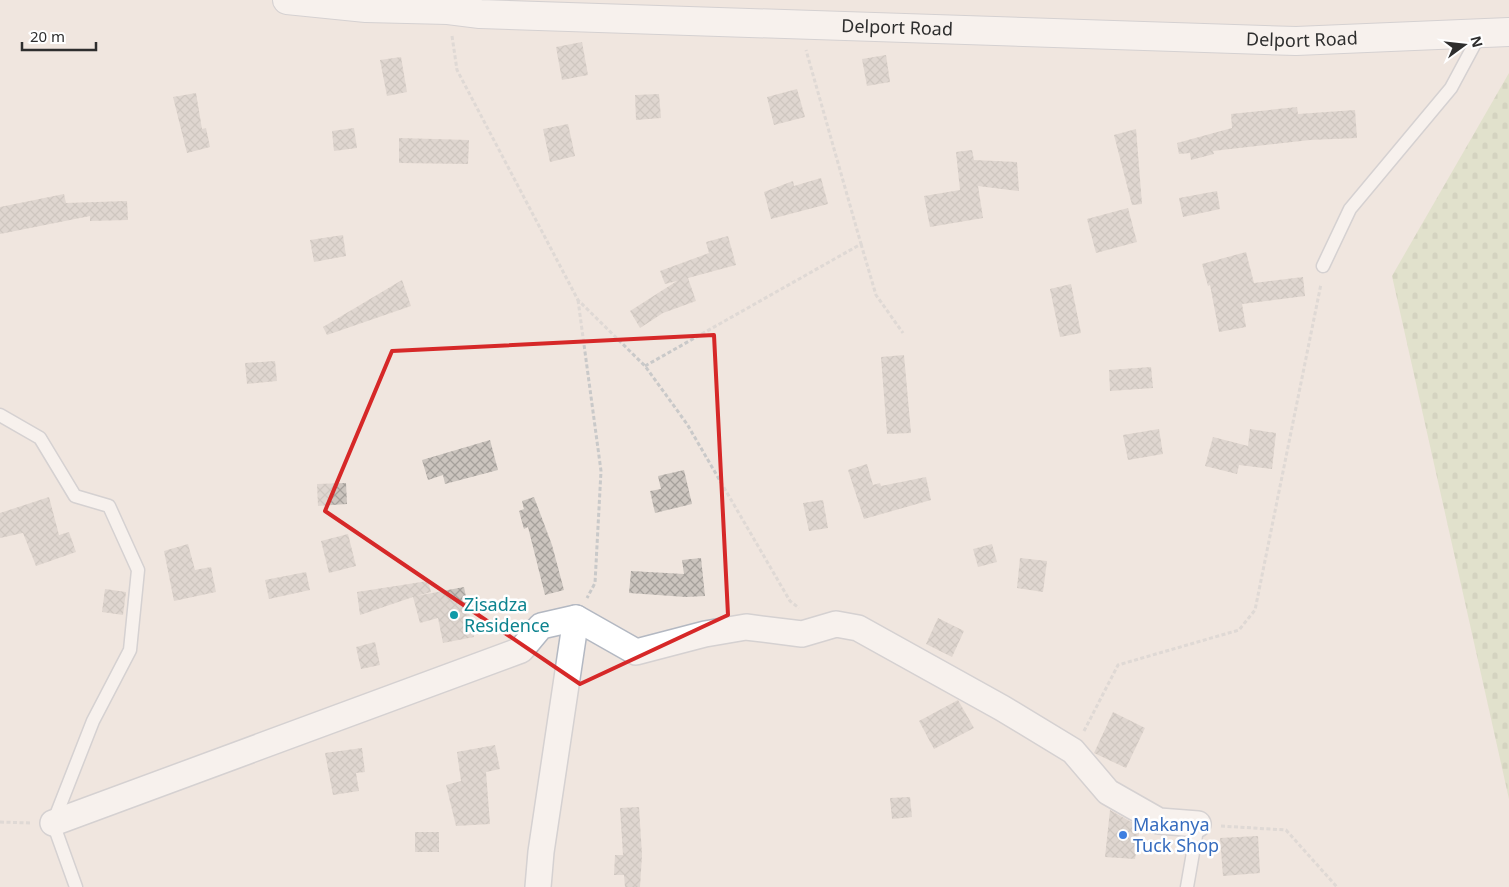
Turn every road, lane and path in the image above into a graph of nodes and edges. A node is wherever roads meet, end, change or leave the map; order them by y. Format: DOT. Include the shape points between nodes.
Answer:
graph roads {
  1 [pos="286,0"];
  2 [pos="504,8"];
  3 [pos="448,10"];
  4 [pos="799,26"];
  5 [pos="1509,32"];
  6 [pos="1480,34"];
  7 [pos="861,244"];
  8 [pos="1323,266"];
  9 [pos="578,300"];
  10 [pos="903,334"];
  11 [pos="645,366"];
  12 [pos="0,415"];
  13 [pos="576,618"];
  14 [pos="836,624"];
  15 [pos="1073,752"];
  16 [pos="53,823"];
  17 [pos="1198,824"];
  18 [pos="76,887"];
  19 [pos="538,887"];
  20 [pos="1187,887"];
  21 [pos="1337,887"];
  1 -- 3 [label="street, Delport Road" via="366,8"];
  2 -- 3 [label="street, Delport Road"];
  2 -- 4 [label="street, Delport Road"];
  3 -- 9 [label="path" via="458,70"];
  4 -- 6 [label="street, Delport Road" via="1296,41"];
  4 -- 7 [label="path"];
  5 -- 6 [label="street, Delport Road"];
  6 -- 8 [label="lane" via="1451,88 1350,209"];
  7 -- 10 [label="path" via="876,295"];
  7 -- 11 [label="path"];
  8 -- 15 [label="path" via="1255,610 1239,630 1118,665"];
  9 -- 11 [label="path"];
  9 -- 13 [label="path" via="601,471 595,583"];
  11 -- 14 [label="path" via="687,424 790,601 809,616"];
  12 -- 16 [label="lane" via="40,438 75,496 109,506 138,570 130,650 92,721"];
  13 -- 14 [label="street" via="636,652 746,626 802,634"];
  13 -- 16 [label="street" via="541,626 521,650"];
  13 -- 19 [label="street"];
  14 -- 15 [label="street" via="858,628 1002,708"];
  15 -- 17 [label="street" via="1108,792 1159,820"];
  16 -- 18 [label="lane"];
  17 -- 20 [label="lane"];
  17 -- 21 [label="path" via="1286,830"];
}
